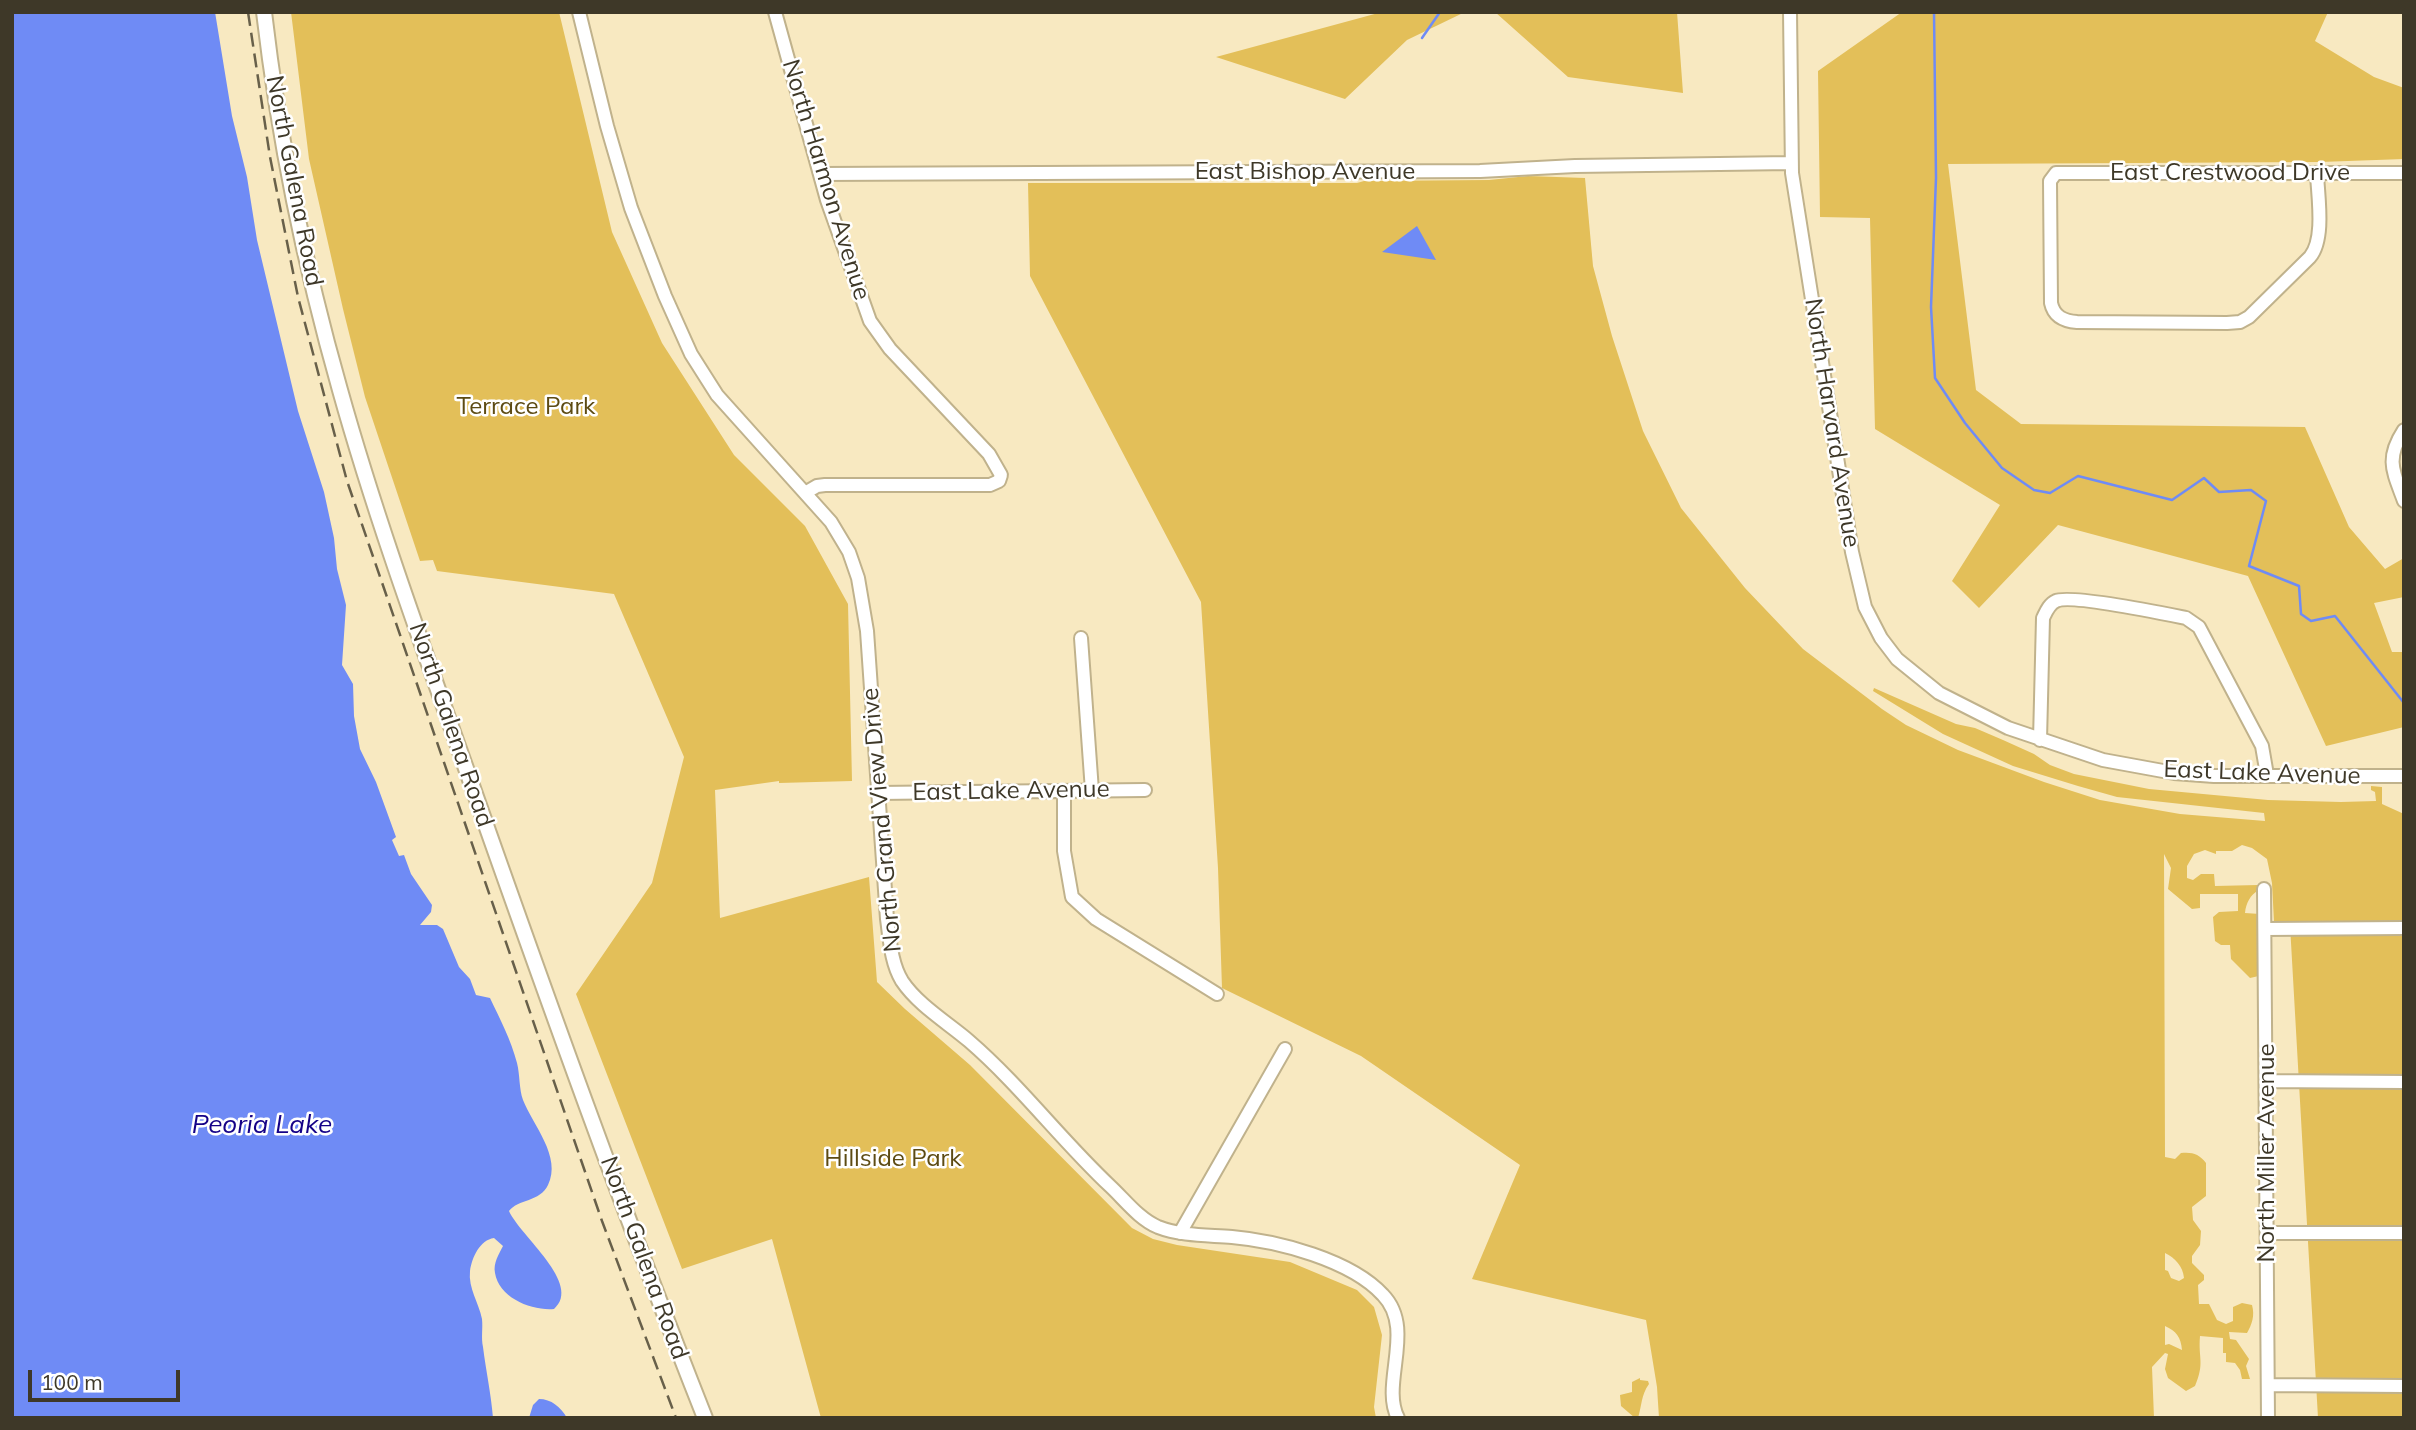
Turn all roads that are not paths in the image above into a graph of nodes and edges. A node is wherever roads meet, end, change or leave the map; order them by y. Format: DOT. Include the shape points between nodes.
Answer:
graph roads {
  1 [pos="264,12"];
  2 [pos="579,12"];
  3 [pos="775,12"];
  4 [pos="1790,12"];
  5 [pos="1791,163"];
  6 [pos="2404,173"];
  7 [pos="820,174"];
  8 [pos="2317,174"];
  9 [pos="2404,430"];
  10 [pos="805,493"];
  11 [pos="2404,501"];
  12 [pos="1081,638"];
  13 [pos="2040,740"];
  14 [pos="2267,775"];
  15 [pos="2404,776"];
  16 [pos="1092,790"];
  17 [pos="1144,790"];
  18 [pos="1064,791"];
  19 [pos="878,793"];
  20 [pos="2264,889"];
  21 [pos="2404,928"];
  22 [pos="2265,929"];
  23 [pos="1217,994"];
  24 [pos="1285,1049"];
  25 [pos="2266,1081"];
  26 [pos="2404,1082"];
  27 [pos="1180,1233"];
  28 [pos="2267,1233"];
  29 [pos="2404,1233"];
  30 [pos="2268,1385"];
  31 [pos="2404,1386"];
  32 [pos="705,1418"];
  33 [pos="1398,1418"];
  34 [pos="2268,1418"];
  1 -- 32 [label="main road, North Galena Road" via="307,257 369,487 498,859"];
  2 -- 10 [label="street, North Grand View Drive" via="631,208 686,344 717,395"];
  3 -- 7 [label="street, North Harmon Avenue"];
  4 -- 5 [label="street, North Harvard Avenue"];
  5 -- 7 [label="street, East Bishop Avenue" via="1468,171"];
  5 -- 13 [label="street, North Harvard Avenue" via="1865,607 1894,655 1920,680 1969,709"];
  6 -- 8 [label="street, East Crestwood Drive"];
  7 -- 10 [label="street, North Harmon Avenue" via="873,326 986,450 1000,479 990,485 825,485"];
  8 -- 8 [label="street, East Crestwood Drive" via="2318,235 2313,253 2246,320 2077,322 2057,316 2051,303 2050,276 2050,181 2056,173"];
  9 -- 11 [label="street" via="2391,457"];
  10 -- 19 [label="street, North Grand View Drive" via="839,534 860,584"];
  12 -- 16 [label="street"];
  13 -- 14 [label="street, East Lake Avenue" via="2103,760 2167,772"];
  13 -- 14 [label="street" via="2043,618 2056,601 2087,602 2186,618 2199,626 2262,746"];
  14 -- 15 [label="street, East Lake Avenue"];
  16 -- 17 [label="street, East Lake Avenue"];
  16 -- 18 [label="street, East Lake Avenue"];
  18 -- 19 [label="street, East Lake Avenue"];
  18 -- 23 [label="street" via="1064,850 1072,897 1096,919"];
  19 -- 27 [label="street, North Grand View Drive" via="892,950 905,984 989,1060 1136,1211 1157,1226"];
  20 -- 22 [label="street, North Miller Avenue"];
  21 -- 22 [label="street"];
  22 -- 25 [label="street, North Miller Avenue"];
  24 -- 27 [label="street"];
  25 -- 26 [label="street"];
  25 -- 28 [label="street, North Miller Avenue"];
  27 -- 33 [label="street, North Grand View Drive" via="1259,1240 1299,1249 1371,1284 1385,1296 1396,1324 1394,1402"];
  28 -- 29 [label="street"];
  28 -- 30 [label="street, North Miller Avenue"];
  30 -- 31 [label="street"];
  30 -- 34 [label="street, North Miller Avenue"];
}
